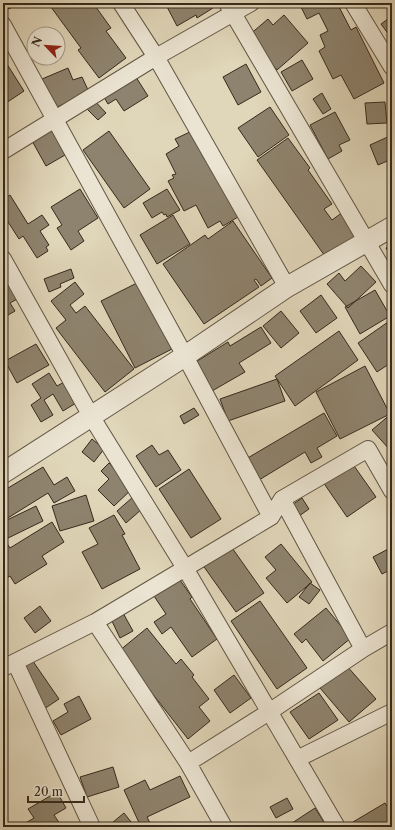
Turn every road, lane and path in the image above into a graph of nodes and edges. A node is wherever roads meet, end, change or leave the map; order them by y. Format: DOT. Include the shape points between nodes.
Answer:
graph roads {
  1 [pos="121,3"];
  2 [pos="252,3"];
  3 [pos="353,3"];
  4 [pos="230,8"];
  5 [pos="3,24"];
  6 [pos="156,57"];
  7 [pos="392,67"];
  8 [pos="55,118"];
  9 [pos="3,151"];
  10 [pos="392,228"];
  11 [pos="366,242"];
  12 [pos="3,259"];
  13 [pos="392,285"];
  14 [pos="287,287"];
  15 [pos="185,356"];
  16 [pos="91,416"];
  17 [pos="4,468"];
  18 [pos="392,492"];
  19 [pos="282,499"];
  20 [pos="271,517"];
  21 [pos="185,568"];
  22 [pos="95,622"];
  23 [pos="392,632"];
  24 [pos="363,649"];
  25 [pos="9,665"];
  26 [pos="269,712"];
  27 [pos="392,712"];
  28 [pos="297,759"];
  29 [pos="188,763"];
  30 [pos="92,827"];
  31 [pos="224,827"];
  32 [pos="337,827"];
  1 -- 6 [label="street"];
  2 -- 4 [label="street"];
  3 -- 7 [label="street"];
  4 -- 6 [label="street"];
  4 -- 11 [label="street"];
  5 -- 8 [label="street"];
  6 -- 8 [label="street"];
  6 -- 14 [label="street"];
  8 -- 9 [label="street"];
  8 -- 15 [label="street"];
  10 -- 11 [label="street"];
  11 -- 13 [label="street"];
  11 -- 14 [label="street"];
  12 -- 16 [label="street"];
  14 -- 15 [label="street"];
  15 -- 16 [label="street"];
  15 -- 20 [label="street"];
  16 -- 17 [label="street"];
  16 -- 21 [label="street"];
  18 -- 19 [label="street" via="368,449"];
  19 -- 20 [label="street"];
  19 -- 24 [label="street"];
  20 -- 21 [label="street"];
  21 -- 22 [label="street"];
  21 -- 26 [label="street"];
  22 -- 25 [label="street"];
  22 -- 29 [label="street"];
  23 -- 24 [label="street"];
  24 -- 26 [label="street"];
  25 -- 30 [label="street"];
  26 -- 28 [label="street"];
  26 -- 29 [label="street"];
  27 -- 28 [label="street"];
  28 -- 32 [label="street"];
  29 -- 31 [label="street"];
}
